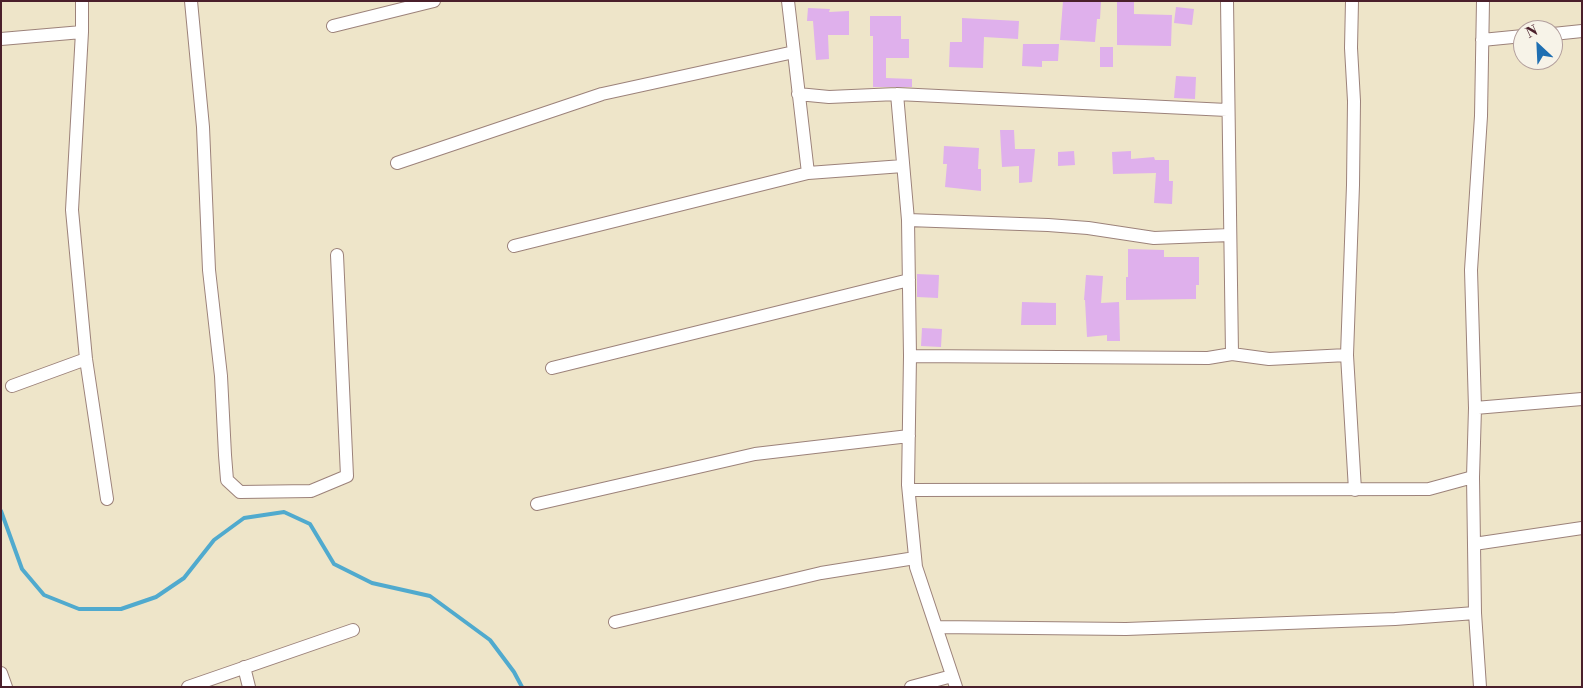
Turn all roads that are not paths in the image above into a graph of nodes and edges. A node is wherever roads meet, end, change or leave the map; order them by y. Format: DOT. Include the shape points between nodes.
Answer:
graph roads {
  1 [pos="82,1"];
  2 [pos="192,1"];
  3 [pos="434,1"];
  4 [pos="788,1"];
  5 [pos="1227,1"];
  6 [pos="1352,1"];
  7 [pos="1483,1"];
  8 [pos="333,26"];
  9 [pos="1582,31"];
  10 [pos="82,32"];
  11 [pos="1563,33"];
  12 [pos="1513,37"];
  13 [pos="1,39"];
  14 [pos="1482,40"];
  15 [pos="794,52"];
  16 [pos="798,94"];
  17 [pos="897,94"];
  18 [pos="1228,110"];
  19 [pos="397,163"];
  20 [pos="903,166"];
  21 [pos="808,173"];
  22 [pos="908,220"];
  23 [pos="1230,236"];
  24 [pos="514,246"];
  25 [pos="337,255"];
  26 [pos="908,280"];
  27 [pos="1232,354"];
  28 [pos="1347,355"];
  29 [pos="910,356"];
  30 [pos="86,359"];
  31 [pos="552,368"];
  32 [pos="12,386"];
  33 [pos="1582,399"];
  34 [pos="1475,408"];
  35 [pos="909,436"];
  36 [pos="1473,477"];
  37 [pos="908,485"];
  38 [pos="1355,490"];
  39 [pos="106,499"];
  40 [pos="537,504"];
  41 [pos="1582,528"];
  42 [pos="1474,544"];
  43 [pos="915,558"];
  44 [pos="1475,613"];
  45 [pos="616,622"];
  46 [pos="936,627"];
  47 [pos="353,630"];
  48 [pos="244,668"];
  49 [pos="1,674"];
  50 [pos="954,681"];
  51 [pos="6,687"];
  52 [pos="188,687"];
  53 [pos="249,687"];
  54 [pos="912,687"];
  55 [pos="1480,687"];
  1 -- 10 [label="street"];
  2 -- 25 [label="street" via="203,127 209,270 221,376 225,455 228,480 240,492 310,490 347,476"];
  3 -- 8 [label="street"];
  4 -- 15 [label="street"];
  5 -- 18 [label="street"];
  6 -- 28 [label="street" via="1353,185"];
  7 -- 14 [label="street"];
  9 -- 11 [label="street"];
  10 -- 13 [label="street"];
  10 -- 30 [label="street" via="72,210"];
  12 -- 14 [label="street"];
  14 -- 34 [label="street" via="1481,116 1471,270"];
  15 -- 16 [label="street"];
  15 -- 19 [label="street" via="602,94"];
  16 -- 17 [label="street" via="829,97"];
  16 -- 21 [label="street"];
  17 -- 18 [label="street"];
  17 -- 20 [label="street"];
  18 -- 23 [label="street"];
  20 -- 21 [label="street"];
  20 -- 22 [label="street"];
  21 -- 24 [label="street"];
  22 -- 23 [label="street" via="1048,225 1154,238"];
  22 -- 26 [label="street"];
  23 -- 27 [label="street"];
  26 -- 29 [label="street"];
  26 -- 31 [label="street"];
  27 -- 28 [label="street" via="1269,359"];
  27 -- 29 [label="street" via="1208,358"];
  28 -- 38 [label="street"];
  29 -- 35 [label="street"];
  30 -- 32 [label="street"];
  30 -- 39 [label="street"];
  33 -- 34 [label="street"];
  34 -- 36 [label="street"];
  35 -- 37 [label="street"];
  35 -- 40 [label="street" via="755,454"];
  36 -- 38 [label="street" via="1429,489"];
  36 -- 42 [label="street"];
  37 -- 38 [label="street" via="915,491"];
  37 -- 43 [label="street"];
  41 -- 42 [label="street"];
  42 -- 44 [label="street"];
  43 -- 45 [label="street" via="821,573"];
  43 -- 46 [label="street"];
  44 -- 46 [label="street" via="1126,629"];
  44 -- 55 [label="street"];
  46 -- 50 [label="street"];
  47 -- 48 [label="street"];
  48 -- 52 [label="street"];
  48 -- 53 [label="street"];
  49 -- 51 [label="street"];
  50 -- 54 [label="street"];
}
